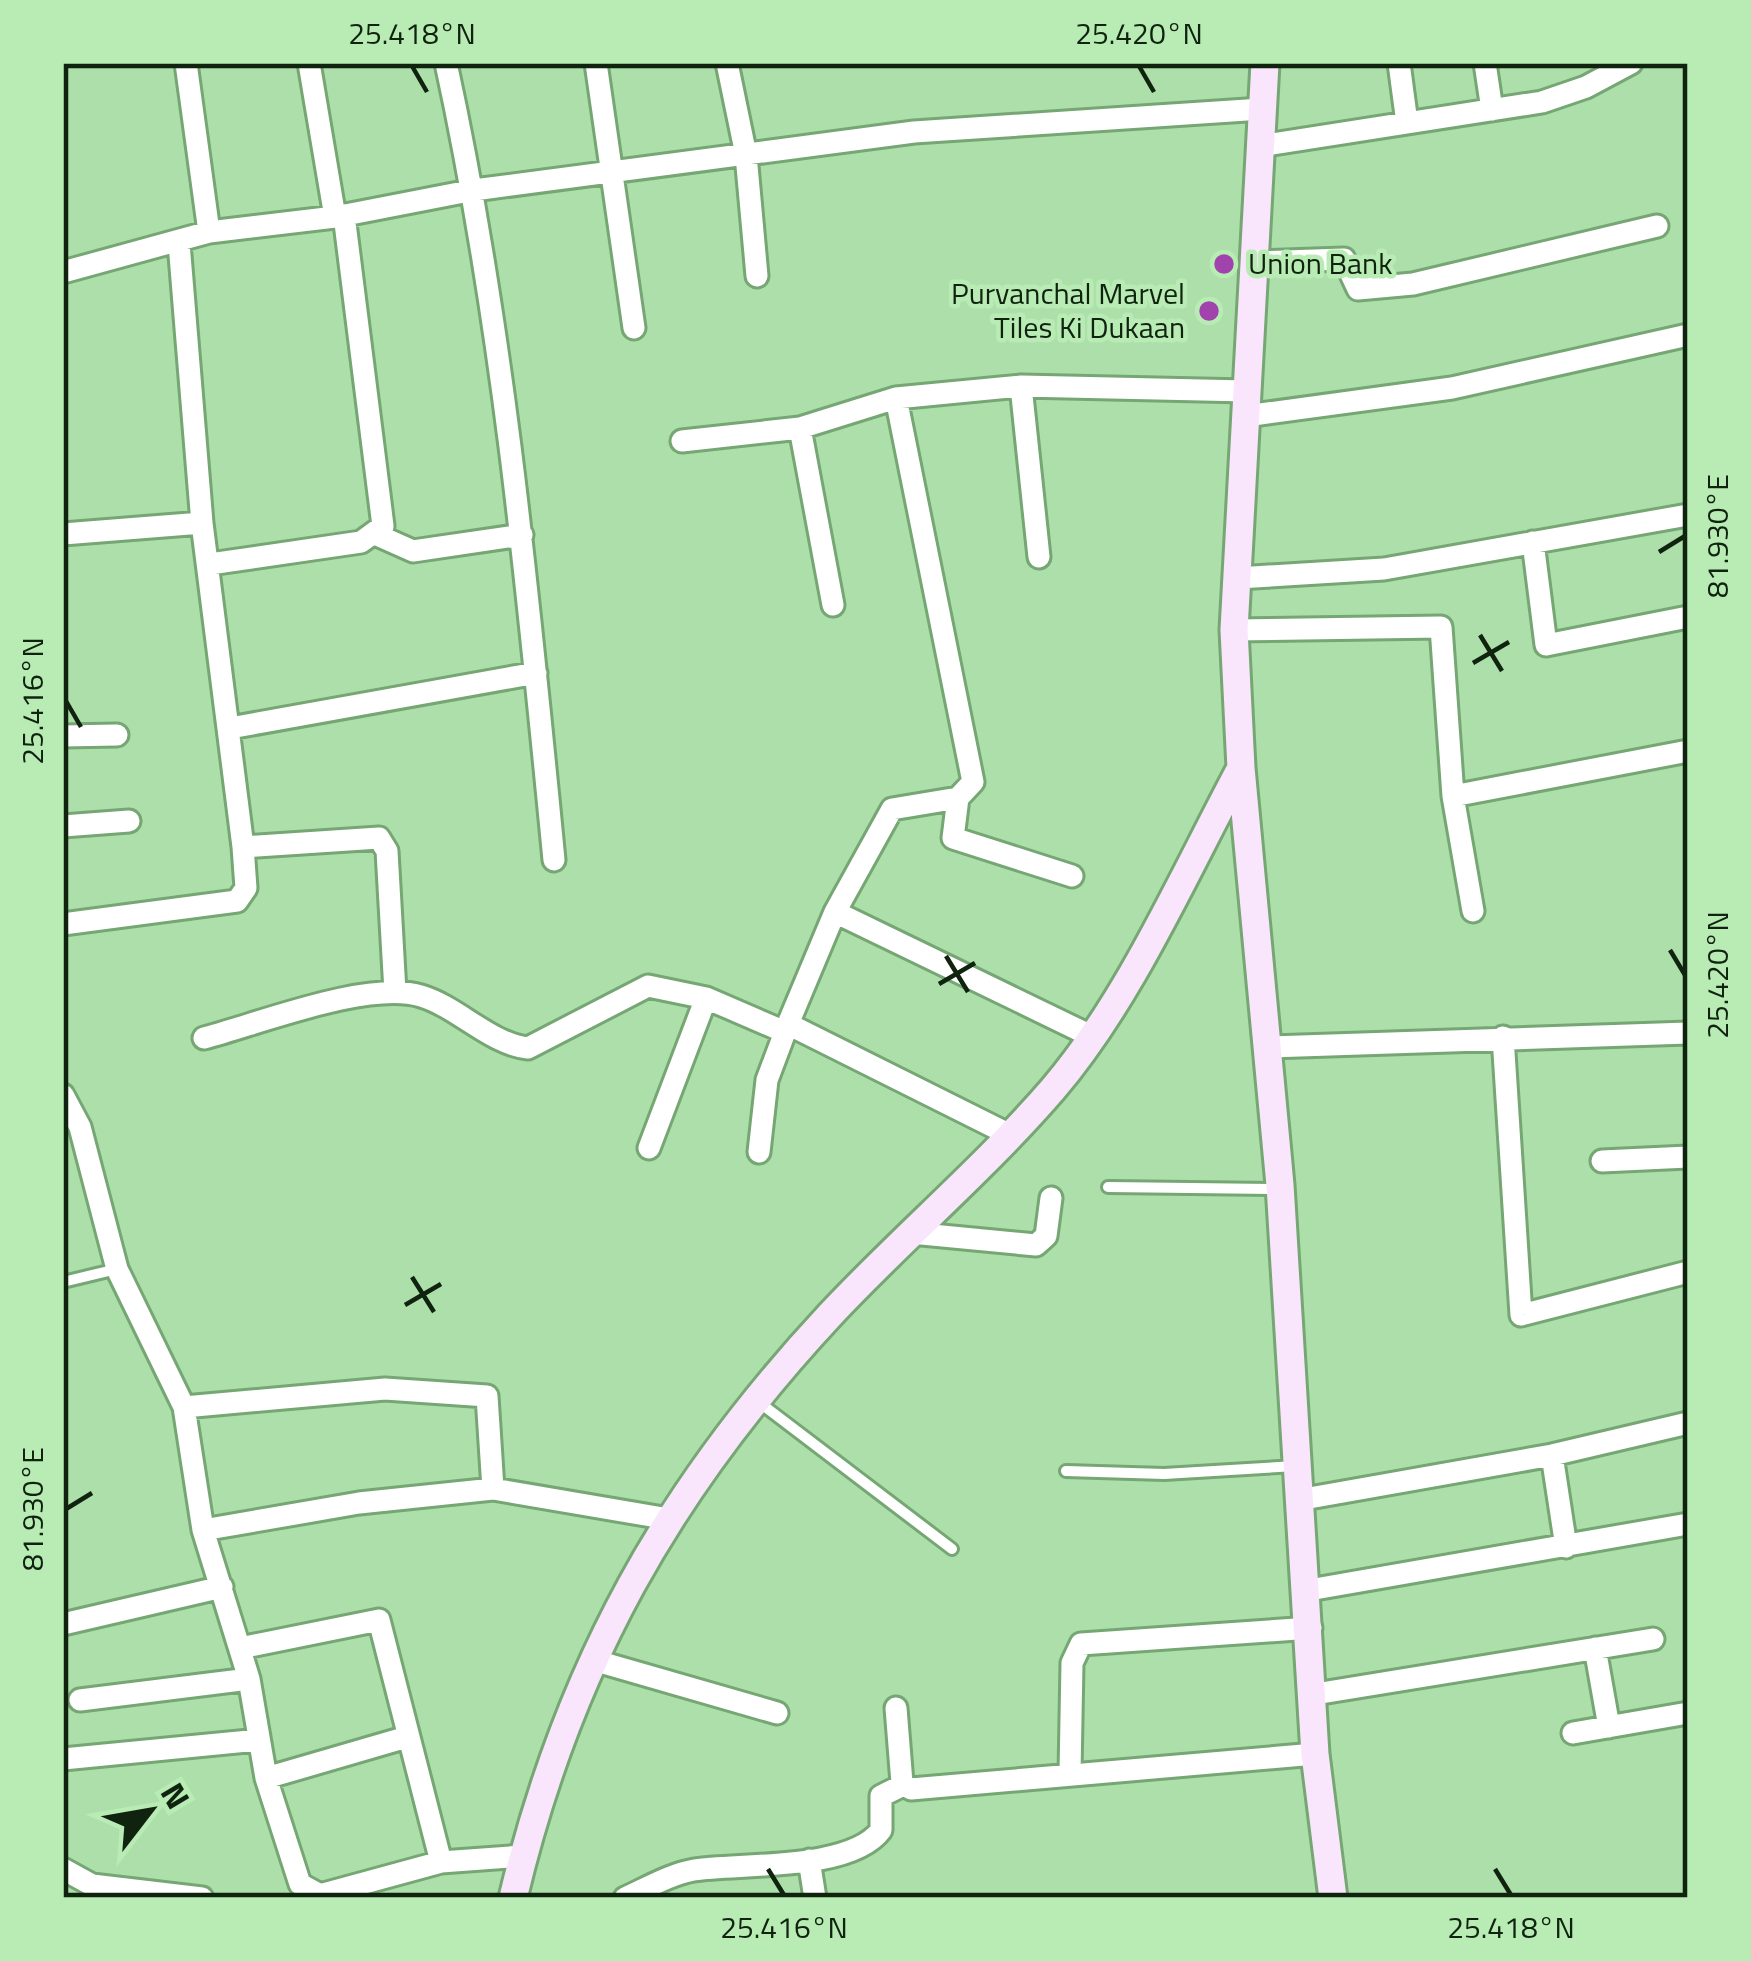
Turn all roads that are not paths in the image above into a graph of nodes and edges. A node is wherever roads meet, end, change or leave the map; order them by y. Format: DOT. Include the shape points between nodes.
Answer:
graph roads {
  1 [pos="186,63"];
  2 [pos="309,63"];
  3 [pos="446,63"];
  4 [pos="596,63"];
  5 [pos="727,63"];
  6 [pos="1265,63"];
  7 [pos="1399,63"];
  8 [pos="1485,63"];
  9 [pos="1582,63"];
  10 [pos="1630,63"];
  11 [pos="1586,87"];
  12 [pos="1262,109"];
  13 [pos="1492,110"];
  14 [pos="1407,123"];
  15 [pos="1260,146"];
  16 [pos="746,155"];
  17 [pos="613,172"];
  18 [pos="474,190"];
  19 [pos="340,216"];
  20 [pos="1657,226"];
  21 [pos="209,232"];
  22 [pos="179,243"];
  23 [pos="1254,262"];
  24 [pos="63,272"];
  25 [pos="757,276"];
  26 [pos="634,328"];
  27 [pos="1688,335"];
  28 [pos="1021,386"];
  29 [pos="896,398"];
  30 [pos="1246,404"];
  31 [pos="800,428"];
  32 [pos="682,441"];
  33 [pos="1688,515"];
  34 [pos="202,523"];
  35 [pos="63,534"];
  36 [pos="377,535"];
  37 [pos="522,535"];
  38 [pos="1533,542"];
  39 [pos="1039,557"];
  40 [pos="210,564"];
  41 [pos="1237,578"];
  42 [pos="833,605"];
  43 [pos="1688,617"];
  44 [pos="1234,630"];
  45 [pos="536,673"];
  46 [pos="230,728"];
  47 [pos="117,735"];
  48 [pos="63,736"];
  49 [pos="1688,751"];
  50 [pos="1241,767"];
  51 [pos="1453,796"];
  52 [pos="958,799"];
  53 [pos="129,821"];
  54 [pos="63,826"];
  55 [pos="243,847"];
  56 [pos="554,860"];
  57 [pos="1072,876"];
  58 [pos="1473,911"];
  59 [pos="835,912"];
  60 [pos="63,924"];
  61 [pos="394,992"];
  62 [pos="706,998"];
  63 [pos="787,1028"];
  64 [pos="1688,1033"];
  65 [pos="1089,1035"];
  66 [pos="1503,1037"];
  67 [pos="204,1038"];
  68 [pos="1267,1047"];
  69 [pos="63,1095"];
  70 [pos="1008,1134"];
  71 [pos="649,1148"];
  72 [pos="759,1152"];
  73 [pos="1688,1156"];
  74 [pos="1602,1161"];
  75 [pos="1108,1187"];
  76 [pos="1280,1189"];
  77 [pos="1051,1198"];
  78 [pos="911,1233"];
  79 [pos="117,1269"];
  80 [pos="1688,1272"];
  81 [pos="63,1282"];
  82 [pos="757,1400"];
  83 [pos="184,1407"];
  84 [pos="1688,1423"];
  85 [pos="1552,1455"];
  86 [pos="1296,1466"];
  87 [pos="1066,1471"];
  88 [pos="494,1489"];
  89 [pos="1298,1500"];
  90 [pos="669,1519"];
  91 [pos="1688,1525"];
  92 [pos="203,1530"];
  93 [pos="1566,1547"];
  94 [pos="952,1550"];
  95 [pos="222,1587"];
  96 [pos="1309,1591"];
  97 [pos="63,1624"];
  98 [pos="1311,1628"];
  99 [pos="1653,1639"];
  100 [pos="240,1648"];
  101 [pos="1595,1648"];
  102 [pos="593,1660"];
  103 [pos="249,1679"];
  104 [pos="1315,1694"];
  105 [pos="80,1700"];
  106 [pos="896,1708"];
  107 [pos="777,1713"];
  108 [pos="1688,1713"];
  109 [pos="1609,1727"];
  110 [pos="1573,1733"];
  111 [pos="407,1737"];
  112 [pos="258,1740"];
  113 [pos="1315,1754"];
  114 [pos="63,1759"];
  115 [pos="1070,1773"];
  116 [pos="266,1778"];
  117 [pos="903,1785"];
  118 [pos="523,1856"];
  119 [pos="809,1860"];
  120 [pos="441,1862"];
  121 [pos="63,1868"];
  122 [pos="202,1898"];
  123 [pos="513,1898"];
  124 [pos="625,1898"];
  125 [pos="815,1898"];
  126 [pos="1333,1898"];
  1 -- 21 [label="street"];
  2 -- 19 [label="street"];
  3 -- 18 [label="street"];
  4 -- 17 [label="street"];
  5 -- 16 [label="street"];
  6 -- 12 [label="street"];
  7 -- 14 [label="street"];
  8 -- 13 [label="street"];
  9 -- 11 [label="street"];
  10 -- 11 [label="street"];
  11 -- 13 [label="street"];
  12 -- 15 [label="street"];
  12 -- 16 [label="street" via="914,132"];
  13 -- 14 [label="street"];
  14 -- 15 [label="street"];
  15 -- 23 [label="street"];
  16 -- 17 [label="street"];
  16 -- 25 [label="street"];
  17 -- 18 [label="street"];
  17 -- 26 [label="street"];
  18 -- 19 [label="street"];
  18 -- 37 [label="street"];
  19 -- 21 [label="street"];
  19 -- 36 [label="street" via="384,515"];
  20 -- 23 [label="street" via="1413,284 1358,289 1344,259"];
  21 -- 22 [label="street"];
  22 -- 24 [label="street"];
  22 -- 34 [label="street"];
  23 -- 30 [label="street"];
  27 -- 30 [label="street" via="1452,388"];
  28 -- 29 [label="street"];
  28 -- 30 [label="street"];
  28 -- 39 [label="street"];
  29 -- 31 [label="street"];
  29 -- 52 [label="street" via="973,782"];
  30 -- 41 [label="street"];
  31 -- 32 [label="street"];
  31 -- 42 [label="street"];
  33 -- 38 [label="street"];
  34 -- 35 [label="street"];
  34 -- 40 [label="street"];
  36 -- 37 [label="street" via="413,551"];
  36 -- 40 [label="street"];
  37 -- 45 [label="street"];
  38 -- 41 [label="street" via="1384,568"];
  38 -- 43 [label="street" via="1546,645"];
  40 -- 46 [label="street"];
  41 -- 44 [label="street"];
  44 -- 50 [label="street"];
  44 -- 51 [label="street" via="1442,627"];
  45 -- 46 [label="street"];
  45 -- 56 [label="street"];
  46 -- 55 [label="street"];
  47 -- 48 [label="street"];
  49 -- 51 [label="street"];
  50 -- 65 [label="street"];
  50 -- 68 [label="street"];
  51 -- 58 [label="street"];
  52 -- 57 [label="street" via="953,838"];
  52 -- 59 [label="street" via="892,809"];
  53 -- 54 [label="street"];
  55 -- 60 [label="street" via="246,888 237,901"];
  55 -- 61 [label="street" via="380,838"];
  59 -- 63 [label="street"];
  59 -- 65 [label="street"];
  61 -- 62 [label="street" via="446,1006 528,1048 648,986"];
  61 -- 67 [label="street"];
  62 -- 63 [label="street"];
  62 -- 71 [label="street"];
  63 -- 70 [label="street"];
  63 -- 72 [label="street" via="767,1080"];
  64 -- 66 [label="street"];
  65 -- 70 [label="street"];
  66 -- 68 [label="street"];
  66 -- 80 [label="street" via="1521,1315"];
  68 -- 76 [label="street"];
  69 -- 79 [label="street" via="80,1126"];
  70 -- 78 [label="street"];
  73 -- 74 [label="street"];
  75 -- 76 [label="lane"];
  76 -- 86 [label="street"];
  77 -- 78 [label="street" via="1046,1236 1036,1245"];
  78 -- 82 [label="street"];
  79 -- 81 [label="lane"];
  79 -- 83 [label="street"];
  82 -- 90 [label="street" via="696,1472"];
  82 -- 94 [label="lane"];
  83 -- 88 [label="street" via="366,1389 487,1396"];
  83 -- 92 [label="street"];
  84 -- 85 [label="street"];
  85 -- 89 [label="street"];
  85 -- 93 [label="street"];
  86 -- 87 [label="lane"];
  86 -- 89 [label="street"];
  88 -- 90 [label="street"];
  88 -- 92 [label="street"];
  89 -- 96 [label="street"];
  90 -- 102 [label="street"];
  91 -- 93 [label="street"];
  92 -- 95 [label="street"];
  93 -- 96 [label="street"];
  95 -- 97 [label="street"];
  95 -- 100 [label="street"];
  96 -- 98 [label="street"];
  98 -- 104 [label="street"];
  98 -- 115 [label="street" via="1081,1644 1072,1663"];
  99 -- 101 [label="street"];
  100 -- 103 [label="street"];
  100 -- 111 [label="street" via="379,1620"];
  101 -- 104 [label="street"];
  101 -- 109 [label="street"];
  102 -- 107 [label="street"];
  102 -- 118 [label="street"];
  103 -- 105 [label="street"];
  103 -- 112 [label="street"];
  104 -- 113 [label="street"];
  106 -- 117 [label="street"];
  108 -- 109 [label="street"];
  109 -- 110 [label="street"];
  111 -- 116 [label="street"];
  111 -- 120 [label="street"];
  112 -- 114 [label="street"];
  112 -- 116 [label="street"];
  113 -- 115 [label="street"];
  113 -- 126 [label="street"];
  115 -- 117 [label="street"];
  116 -- 120 [label="street" via="296,1879 312,1895"];
  117 -- 119 [label="street" via="880,1796 878,1836"];
  118 -- 120 [label="street"];
  118 -- 123 [label="street"];
  119 -- 124 [label="street" via="689,1871"];
  119 -- 125 [label="street"];
  121 -- 122 [label="street" via="92,1885"];
}
